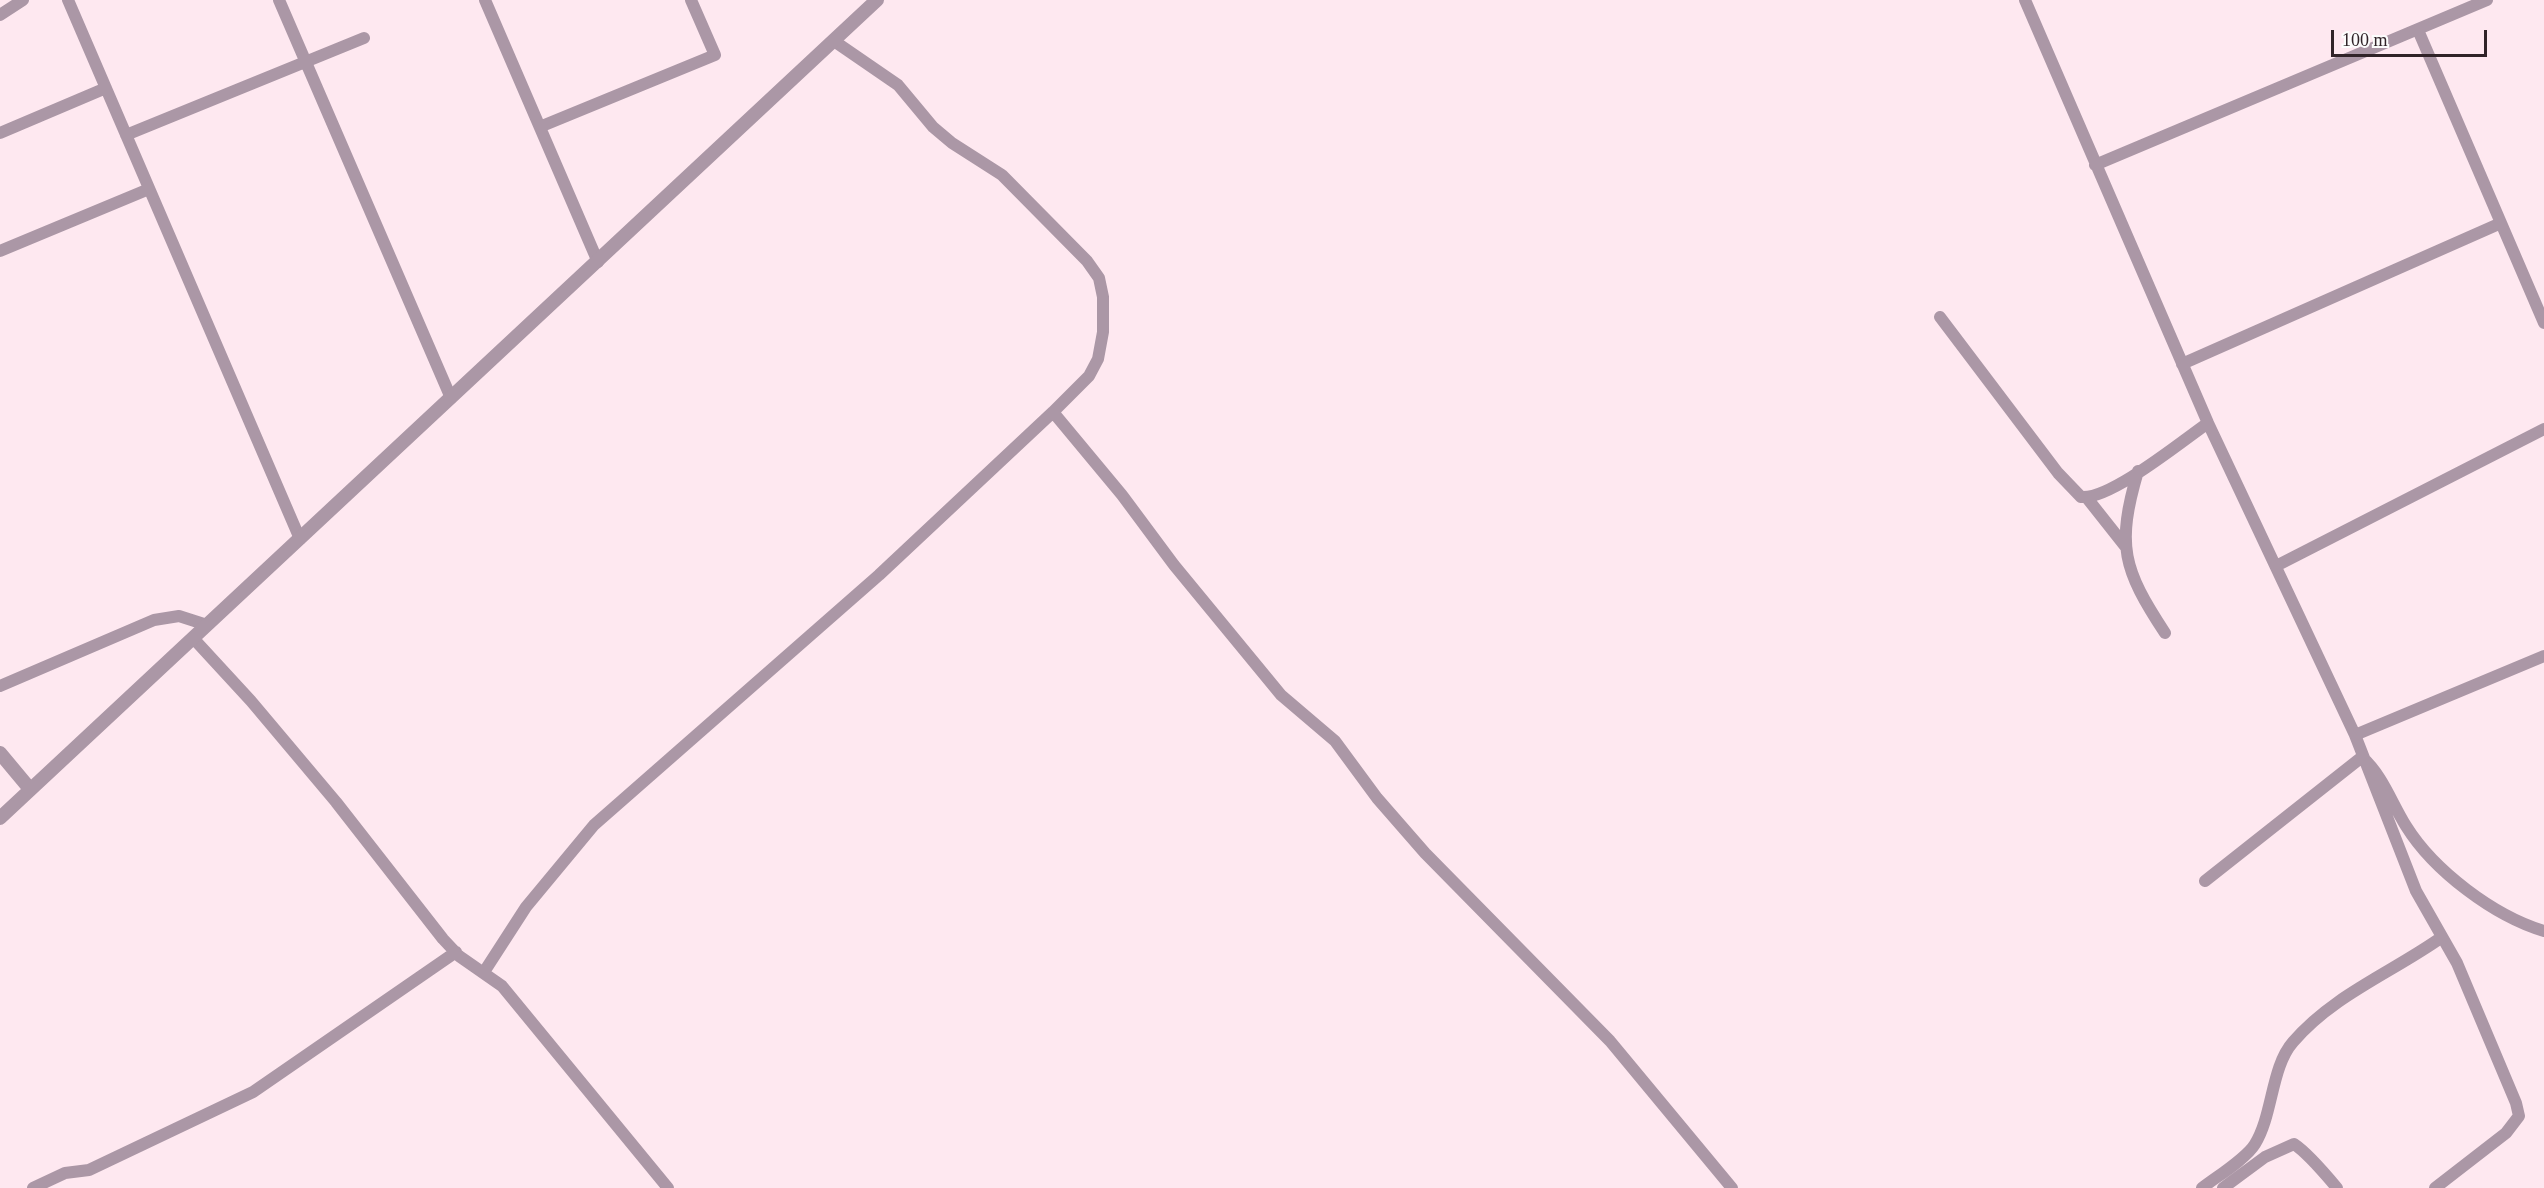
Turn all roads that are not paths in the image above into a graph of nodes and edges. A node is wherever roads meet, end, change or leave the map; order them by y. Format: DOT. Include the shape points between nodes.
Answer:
graph roads {
  1 [pos="23,0"];
  2 [pos="68,0"];
  3 [pos="279,0"];
  4 [pos="485,0"];
  5 [pos="691,0"];
  6 [pos="877,0"];
  7 [pos="2025,0"];
  8 [pos="2479,1"];
  9 [pos="0,15"];
  10 [pos="2418,30"];
  11 [pos="364,38"];
  12 [pos="834,41"];
  13 [pos="305,62"];
  14 [pos="106,88"];
  15 [pos="542,126"];
  16 [pos="0,133"];
  17 [pos="126,135"];
  18 [pos="2095,165"];
  19 [pos="149,189"];
  20 [pos="2501,223"];
  21 [pos="0,251"];
  22 [pos="598,262"];
  23 [pos="1940,317"];
  24 [pos="2544,323"];
  25 [pos="2182,364"];
  26 [pos="452,398"];
  27 [pos="1053,412"];
  28 [pos="2208,423"];
  29 [pos="2544,429"];
  30 [pos="2138,471"];
  31 [pos="2087,498"];
  32 [pos="300,539"];
  33 [pos="2125,546"];
  34 [pos="2276,566"];
  35 [pos="207,625"];
  36 [pos="2165,633"];
  37 [pos="193,638"];
  38 [pos="2544,656"];
  39 [pos="0,686"];
  40 [pos="2355,735"];
  41 [pos="0,753"];
  42 [pos="2361,757"];
  43 [pos="30,789"];
  44 [pos="0,818"];
  45 [pos="2205,881"];
  46 [pos="2544,931"];
  47 [pos="2442,937"];
  48 [pos="456,952"];
  49 [pos="484,972"];
  50 [pos="33,1188"];
  51 [pos="668,1188"];
  52 [pos="1732,1188"];
  53 [pos="2202,1188"];
  54 [pos="2223,1188"];
  55 [pos="2337,1188"];
  56 [pos="2435,1188"];
  1 -- 9 [label="street"];
  2 -- 14 [label="street"];
  3 -- 13 [label="street"];
  4 -- 15 [label="street"];
  5 -- 15 [label="street" via="715,55"];
  6 -- 12 [label="street"];
  7 -- 18 [label="street"];
  8 -- 10 [label="street"];
  10 -- 18 [label="street"];
  10 -- 20 [label="street"];
  11 -- 13 [label="street"];
  12 -- 22 [label="street"];
  12 -- 27 [label="street" via="898,85 933,127 952,143 1002,175 1070,241 1099,278 1103,332 1098,359 1089,376"];
  13 -- 17 [label="street"];
  13 -- 26 [label="street"];
  14 -- 16 [label="street"];
  14 -- 17 [label="street"];
  15 -- 22 [label="street"];
  17 -- 19 [label="street"];
  18 -- 25 [label="street"];
  19 -- 21 [label="street"];
  19 -- 32 [label="street"];
  20 -- 24 [label="street"];
  20 -- 25 [label="street"];
  22 -- 26 [label="street"];
  23 -- 31 [label="street" via="2070,489"];
  25 -- 28 [label="street"];
  26 -- 32 [label="street"];
  27 -- 49 [label="street" via="879,575 594,825 526,907"];
  27 -- 52 [label="street" via="1281,695 1335,741 1425,853 1610,1041"];
  28 -- 30 [label="street"];
  28 -- 34 [label="street"];
  29 -- 34 [label="street"];
  30 -- 31 [label="street" via="2100,495"];
  30 -- 33 [label="street" via="2128,505"];
  31 -- 33 [label="street"];
  32 -- 35 [label="street"];
  33 -- 36 [label="street" via="2141,595"];
  34 -- 40 [label="street"];
  35 -- 37 [label="street"];
  35 -- 39 [label="street" via="179,616 154,620"];
  37 -- 43 [label="street"];
  37 -- 48 [label="street" via="336,802"];
  38 -- 40 [label="street"];
  40 -- 42 [label="street"];
  41 -- 43 [label="street"];
  42 -- 45 [label="street"];
  42 -- 46 [label="street" via="2374,768 2413,835 2436,861 2507,917"];
  42 -- 47 [label="street" via="2416,891"];
  43 -- 44 [label="street"];
  47 -- 53 [label="street" via="2344,999 2291,1043 2254,1147"];
  47 -- 56 [label="street" via="2493,1046 2519,1116 2506,1133"];
  48 -- 49 [label="street"];
  48 -- 50 [label="street" via="253,1092 88,1170 65,1173"];
  49 -- 51 [label="street" via="502,986"];
  54 -- 55 [label="street" via="2265,1157 2294,1144"];
}
